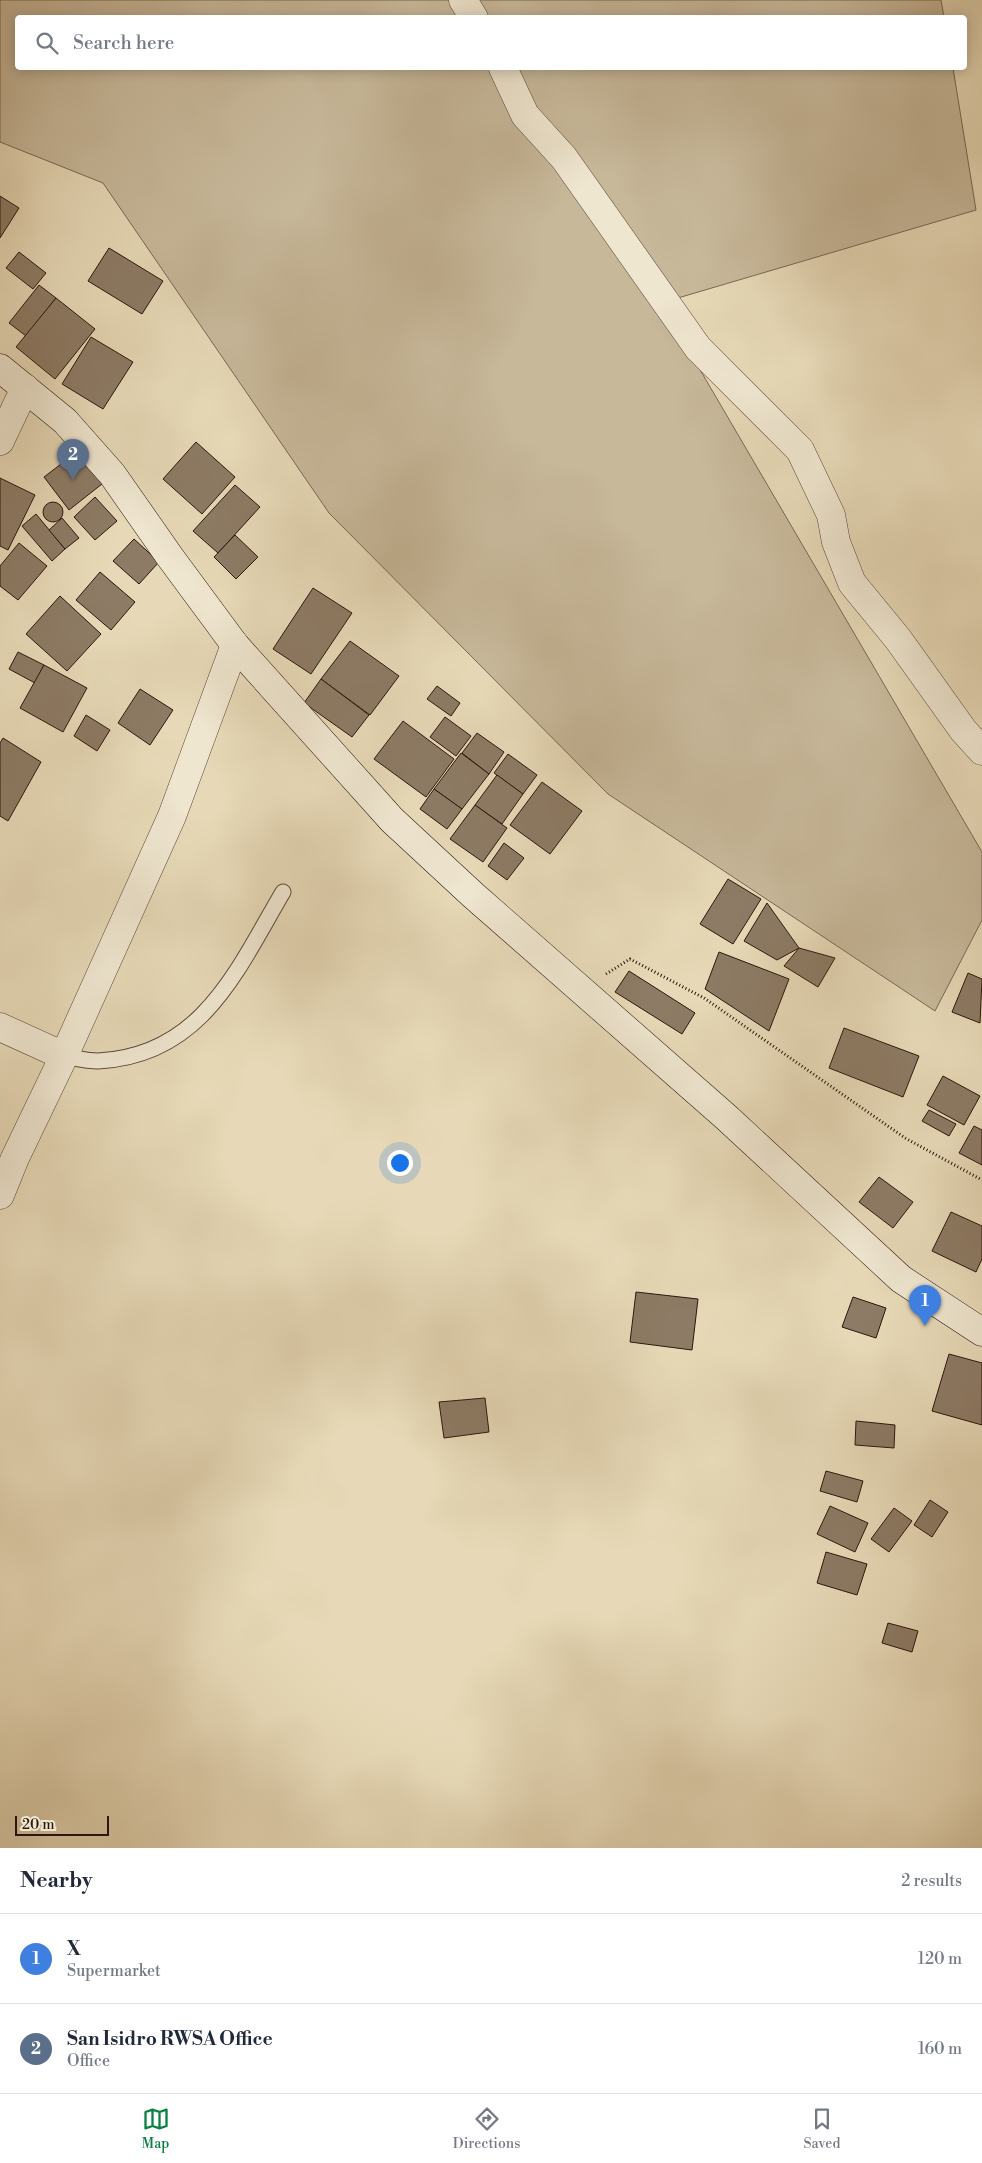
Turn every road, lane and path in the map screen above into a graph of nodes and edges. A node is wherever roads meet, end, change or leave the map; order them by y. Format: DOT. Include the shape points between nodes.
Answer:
graph roads {
  1 [pos="463,0"];
  2 [pos="472,15"];
  3 [pos="504,70"];
  4 [pos="0,368"];
  5 [pos="24,388"];
  6 [pos="0,441"];
  7 [pos="235,645"];
  8 [pos="982,751"];
  9 [pos="283,892"];
  10 [pos="582,989"];
  11 [pos="0,1027"];
  12 [pos="64,1056"];
  13 [pos="982,1180"];
  14 [pos="0,1195"];
  15 [pos="982,1332"];
  1 -- 2 [label="street"];
  3 -- 8 [label="street" via="526,115 564,158 698,348 800,450 831,515 836,542 852,583"];
  4 -- 5 [label="street"];
  5 -- 6 [label="street"];
  5 -- 7 [label="street" via="66,421 112,474"];
  7 -- 10 [label="street" via="392,820"];
  7 -- 12 [label="street" via="172,816"];
  9 -- 12 [label="lane" via="231,981 203,1017 177,1037 137,1055 97,1061"];
  10 -- 13 [label="path" via="630,959 704,998 905,1138"];
  10 -- 15 [label="street" via="901,1279"];
  11 -- 12 [label="street"];
  12 -- 14 [label="street"];
}
